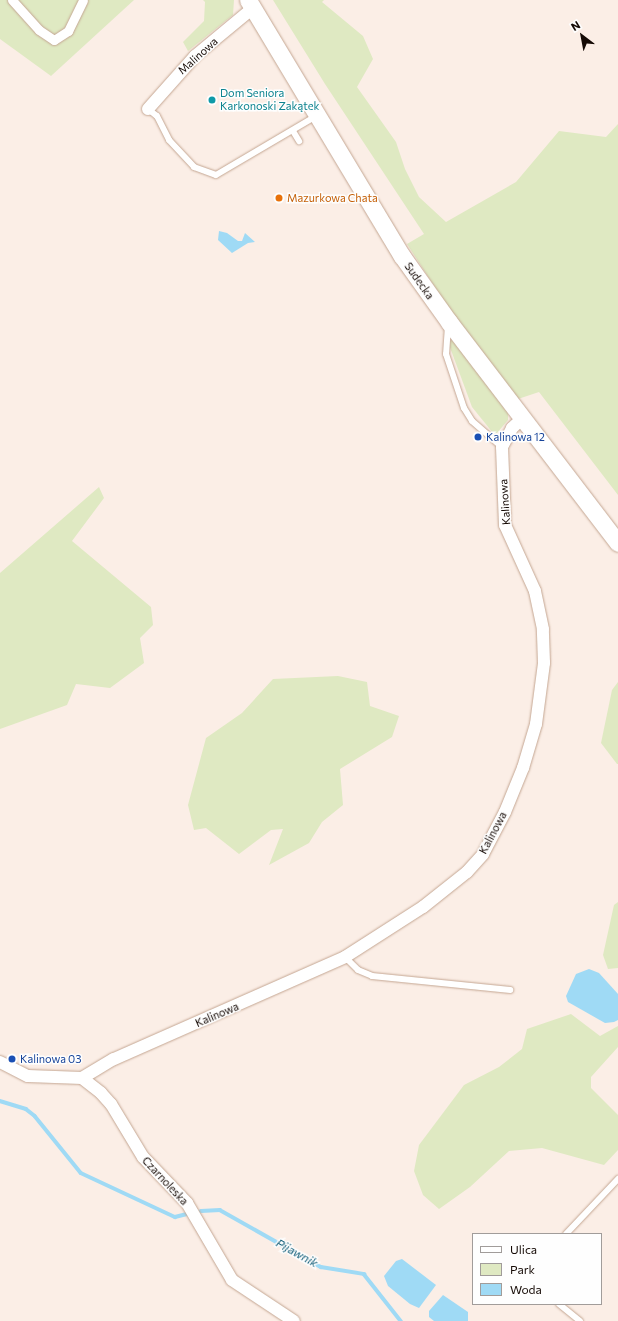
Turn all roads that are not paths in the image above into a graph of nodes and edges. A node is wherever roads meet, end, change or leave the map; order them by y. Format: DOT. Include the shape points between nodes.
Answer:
graph roads {
  1 [pos="12,0"];
  2 [pos="83,0"];
  3 [pos="251,4"];
  4 [pos="148,109"];
  5 [pos="317,116"];
  6 [pos="293,131"];
  7 [pos="299,141"];
  8 [pos="449,322"];
  9 [pos="522,419"];
  10 [pos="502,447"];
  11 [pos="618,543"];
  12 [pos="345,957"];
  13 [pos="510,990"];
  14 [pos="0,1062"];
  15 [pos="82,1078"];
  16 [pos="618,1179"];
  17 [pos="567,1233"];
  18 [pos="560,1305"];
  19 [pos="294,1321"];
  20 [pos="580,1321"];
  1 -- 2 [label="street" via="39,30 54,40 68,31"];
  3 -- 4 [label="street, Malinowa" via="222,39 183,67"];
  3 -- 5 [label="main road, Sudecka"];
  4 -- 6 [label="lane" via="157,116 169,140 194,167 216,175"];
  5 -- 6 [label="lane"];
  5 -- 8 [label="main road, Sudecka" via="402,256"];
  6 -- 7 [label="lane"];
  8 -- 9 [label="main road, Sudecka"];
  8 -- 10 [label="lane" via="446,354 464,408 478,426"];
  9 -- 10 [label="street, Kalinowa" via="512,428"];
  9 -- 11 [label="main road, Sudecka"];
  10 -- 12 [label="street, Kalinowa" via="505,525 535,591 543,629 544,663 536,724 523,768 505,812 483,854 467,872 423,907"];
  12 -- 13 [label="lane" via="358,970 372,976"];
  12 -- 15 [label="street, Kalinowa" via="114,1059"];
  14 -- 15 [label="street" via="28,1076"];
  15 -- 19 [label="street, Czarnoleska" via="111,1104 143,1157 187,1203 232,1280"];
  16 -- 17 [label="lane"];
  18 -- 20 [label="lane"];
}
